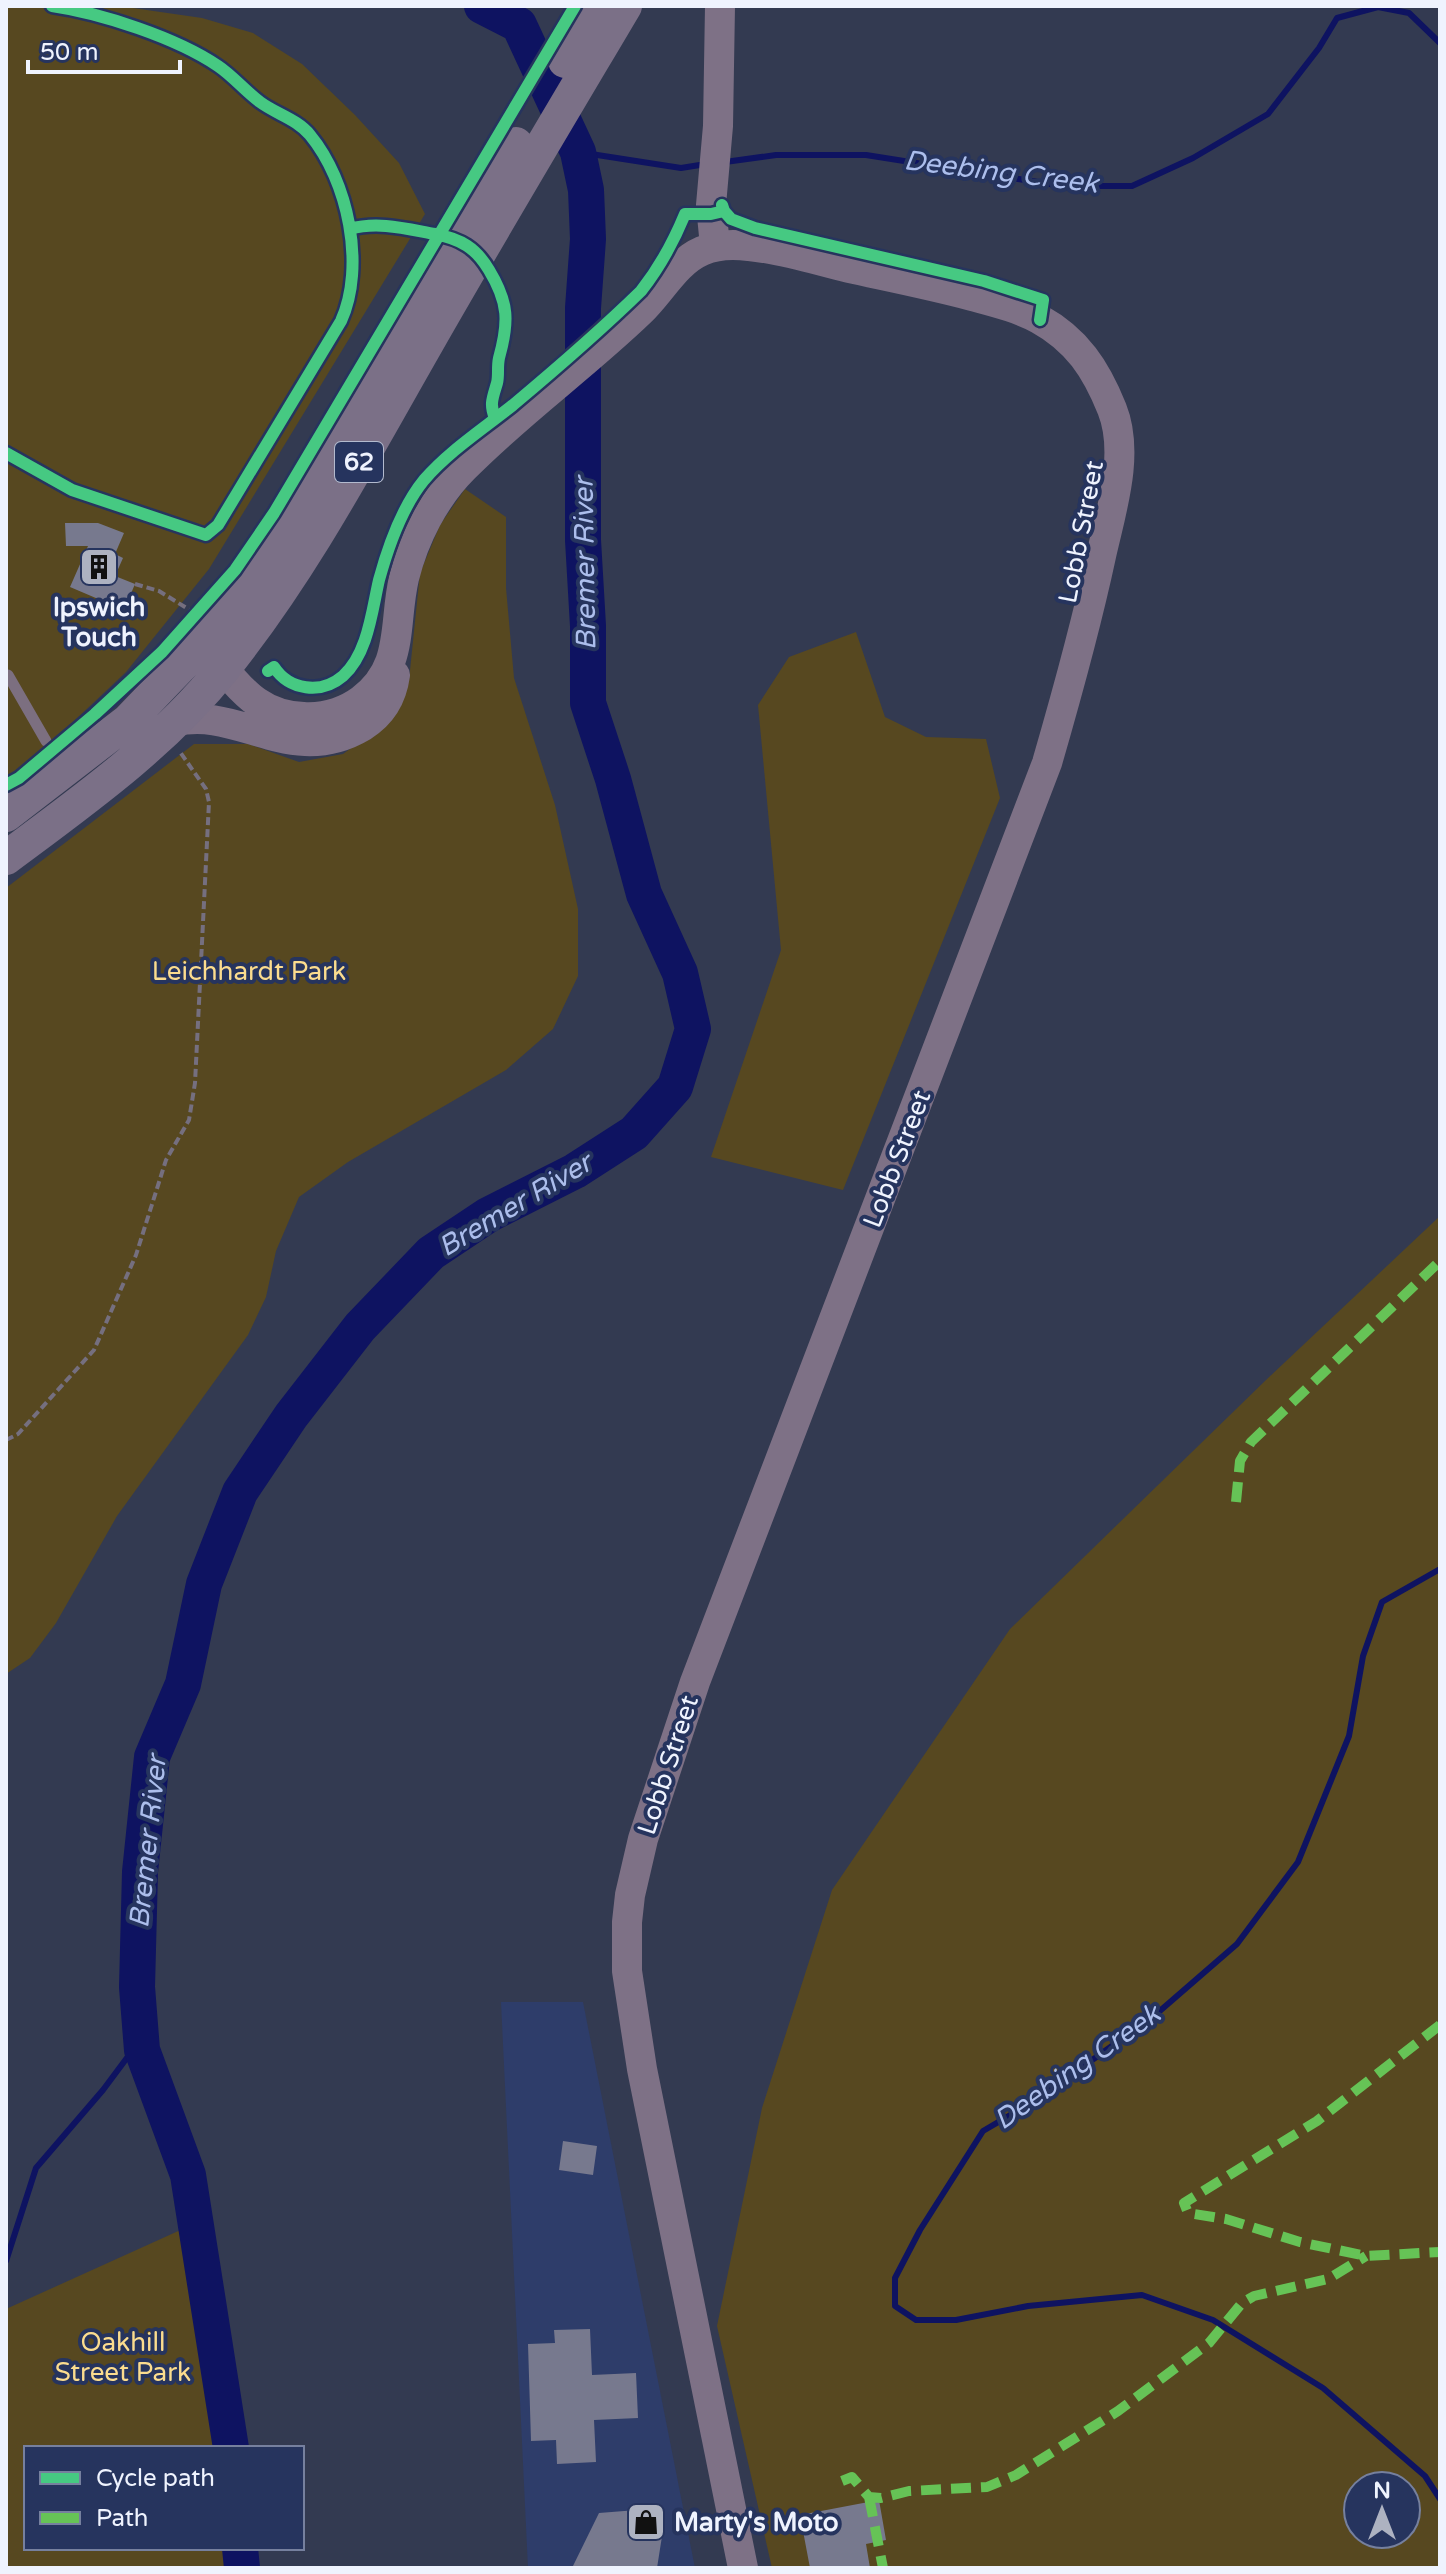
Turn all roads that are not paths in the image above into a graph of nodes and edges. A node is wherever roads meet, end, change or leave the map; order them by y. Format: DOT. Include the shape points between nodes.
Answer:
graph roads {
  1 [pos="596,6"];
  2 [pos="625,6"];
  3 [pos="720,6"];
  4 [pos="715,246"];
  5 [pos="444,289"];
  6 [pos="202,631"];
  7 [pos="397,637"];
  8 [pos="8,675"];
  9 [pos="177,737"];
  10 [pos="46,741"];
  11 [pos="6,815"];
  12 [pos="6,858"];
  13 [pos="743,2568"];
  1 -- 5 [label="main road, 62"];
  2 -- 5 [label="main road, 62"];
  3 -- 4 [label="main road" via="711,205"];
  4 -- 7 [label="main road, Lobb Street" via="683,263 639,313 459,473 419,533 404,579"];
  4 -- 13 [label="main road, Lobb Street" via="753,246 961,293 1036,317 1074,345 1100,379 1115,417 1119,459 1083,636 1047,763 695,1682 630,1895 627,1971 642,2069"];
  5 -- 6 [label="main road, 62" via="312,544"];
  6 -- 7 [label="main road, Lobb Street" via="249,696 274,711 303,717 352,706 374,688 391,663"];
  6 -- 9 [label="main road, 62"];
  6 -- 11 [label="main road, 62" via="128,721"];
  7 -- 9 [label="main road" via="394,681 386,703 371,720 345,734 301,741 190,719"];
  8 -- 10 [label="lane"];
  9 -- 12 [label="main road, 62"];
}
